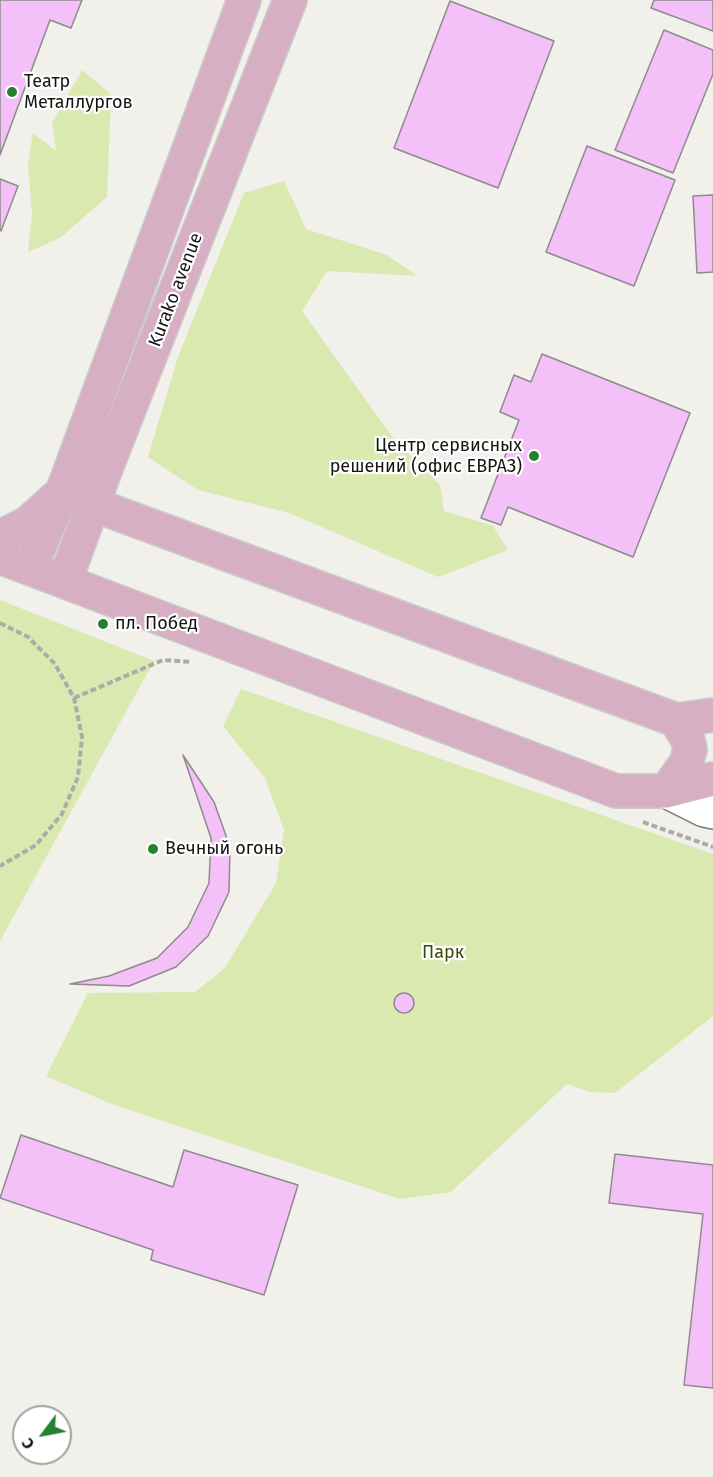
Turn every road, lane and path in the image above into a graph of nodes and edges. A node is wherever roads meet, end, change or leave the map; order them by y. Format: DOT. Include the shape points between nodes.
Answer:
graph roads {
  1 [pos="244,0"];
  2 [pos="290,0"];
  3 [pos="62,493"];
  4 [pos="94,506"];
  5 [pos="0,537"];
  6 [pos="0,557"];
  7 [pos="30,568"];
  8 [pos="64,581"];
  9 [pos="0,623"];
  10 [pos="713,715"];
  11 [pos="676,720"];
  12 [pos="713,779"];
  13 [pos="666,791"];
  14 [pos="710,813"];
  15 [pos="0,867"];
  1 -- 3 [label="main road, Kurako avenue"];
  2 -- 4 [label="main road, Kurako avenue"];
  3 -- 4 [label="main road"];
  3 -- 5 [label="main road" via="28,523"];
  3 -- 7 [label="main road, Kurako avenue"];
  4 -- 8 [label="main road, Kurako avenue"];
  4 -- 11 [label="main road"];
  6 -- 7 [label="main road"];
  7 -- 8 [label="main road"];
  8 -- 13 [label="main road" via="616,791"];
  9 -- 15 [label="path" via="28,637 56,664 74,698 82,737 78,777 62,814 36,845"];
  10 -- 11 [label="main road"];
  11 -- 13 [label="main road" via="690,750 686,763"];
  12 -- 13 [label="main road"];
  13 -- 14 [label="lane"];
}
